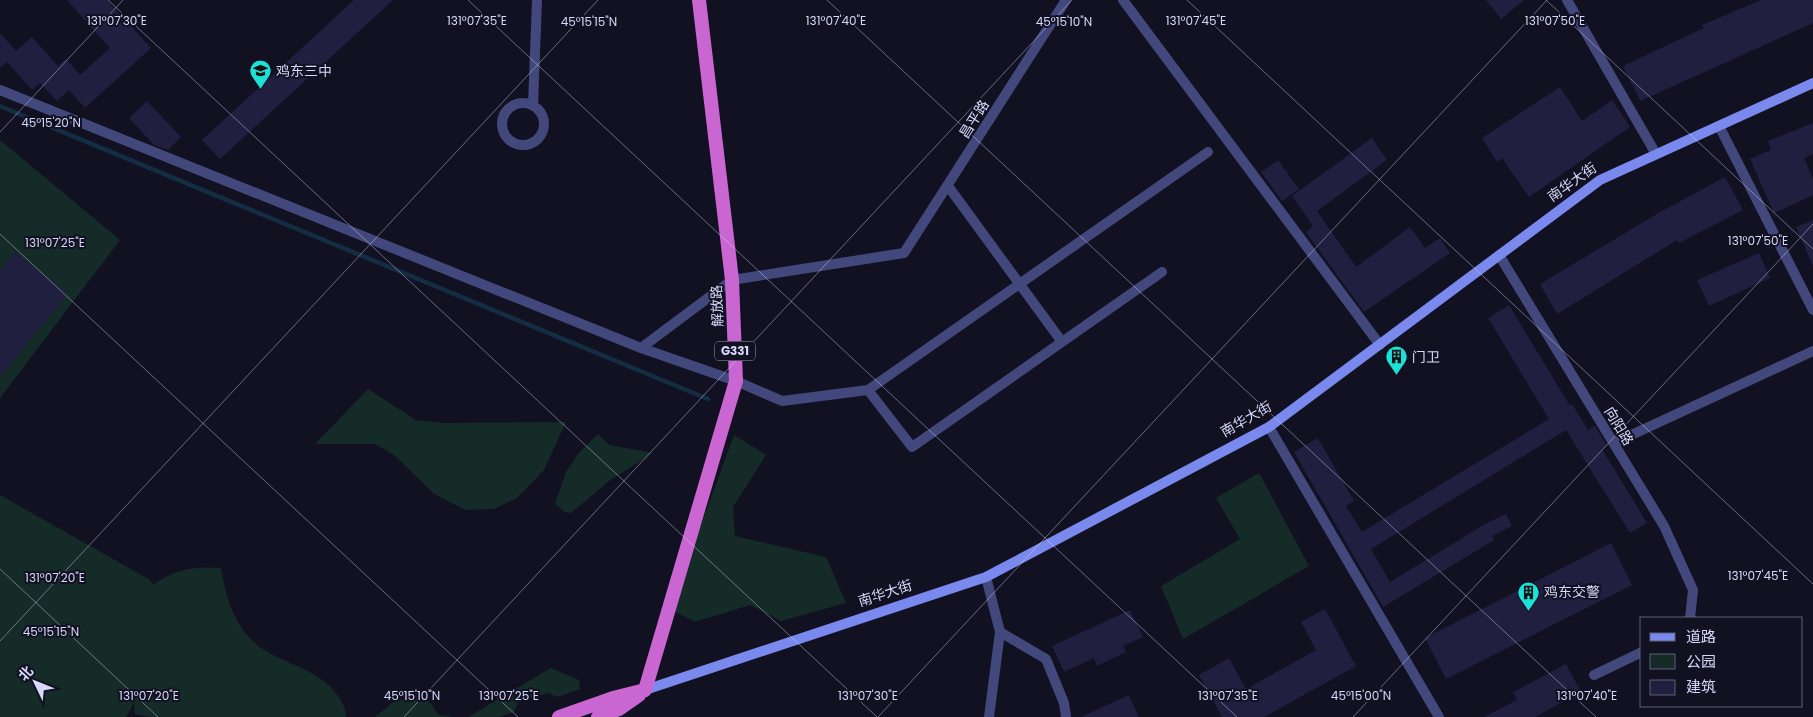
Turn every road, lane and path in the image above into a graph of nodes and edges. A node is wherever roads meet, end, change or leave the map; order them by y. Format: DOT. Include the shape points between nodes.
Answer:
graph roads {
  1 [pos="537,0"];
  2 [pos="699,0"];
  3 [pos="1066,0"];
  4 [pos="1123,0"];
  5 [pos="1567,0"];
  6 [pos="1813,83"];
  7 [pos="0,90"];
  8 [pos="533,105"];
  9 [pos="1719,126"];
  10 [pos="1208,152"];
  11 [pos="1656,154"];
  12 [pos="948,186"];
  13 [pos="1499,256"];
  14 [pos="1162,272"];
  15 [pos="732,280"];
  16 [pos="1020,283"];
  17 [pos="1813,310"];
  18 [pos="1062,342"];
  19 [pos="1380,345"];
  20 [pos="641,348"];
  21 [pos="1813,352"];
  22 [pos="736,381"];
  23 [pos="868,390"];
  24 [pos="1270,427"];
  25 [pos="1614,443"];
  26 [pos="986,577"];
  27 [pos="1690,617"];
  28 [pos="1000,632"];
  29 [pos="1640,653"];
  30 [pos="1594,675"];
  31 [pos="646,690"];
  32 [pos="559,717"];
  33 [pos="598,717"];
  34 [pos="989,717"];
  35 [pos="1066,717"];
  36 [pos="1439,717"];
  1 -- 8 [label="street"];
  2 -- 15 [label="highway, 解放路 / G331"];
  3 -- 12 [label="street, 昌平路"];
  4 -- 19 [label="street"];
  5 -- 11 [label="street"];
  6 -- 9 [label="main road, 南华大街"];
  7 -- 20 [label="street"];
  8 -- 8 [label="street" via="542,115 544,129 531,144 517,145 503,131 503,117 519,103"];
  9 -- 11 [label="main road, 南华大街"];
  9 -- 17 [label="street"];
  10 -- 16 [label="street"];
  11 -- 13 [label="main road, 南华大街" via="1600,180"];
  12 -- 15 [label="street, 昌平路" via="904,253"];
  12 -- 16 [label="street"];
  13 -- 19 [label="main road, 南华大街"];
  13 -- 25 [label="street, 向阳路"];
  14 -- 18 [label="street"];
  15 -- 20 [label="street"];
  15 -- 22 [label="highway, 解放路 / G331"];
  16 -- 18 [label="street"];
  16 -- 23 [label="street"];
  18 -- 23 [label="street" via="912,448"];
  19 -- 24 [label="main road, 南华大街"];
  20 -- 22 [label="street"];
  21 -- 25 [label="street"];
  22 -- 23 [label="street" via="782,401"];
  22 -- 31 [label="highway, 解放路 / G331"];
  24 -- 26 [label="main road, 南华大街"];
  24 -- 36 [label="street"];
  25 -- 27 [label="street, 向阳路" via="1664,526 1693,590"];
  26 -- 28 [label="street"];
  26 -- 31 [label="main road, 南华大街"];
  28 -- 34 [label="street"];
  28 -- 35 [label="street" via="1046,659 1064,703"];
  29 -- 30 [label="street"];
  31 -- 32 [label="highway, 南华大街"];
  31 -- 33 [label="highway, 南华大街" via="619,709"];
}
